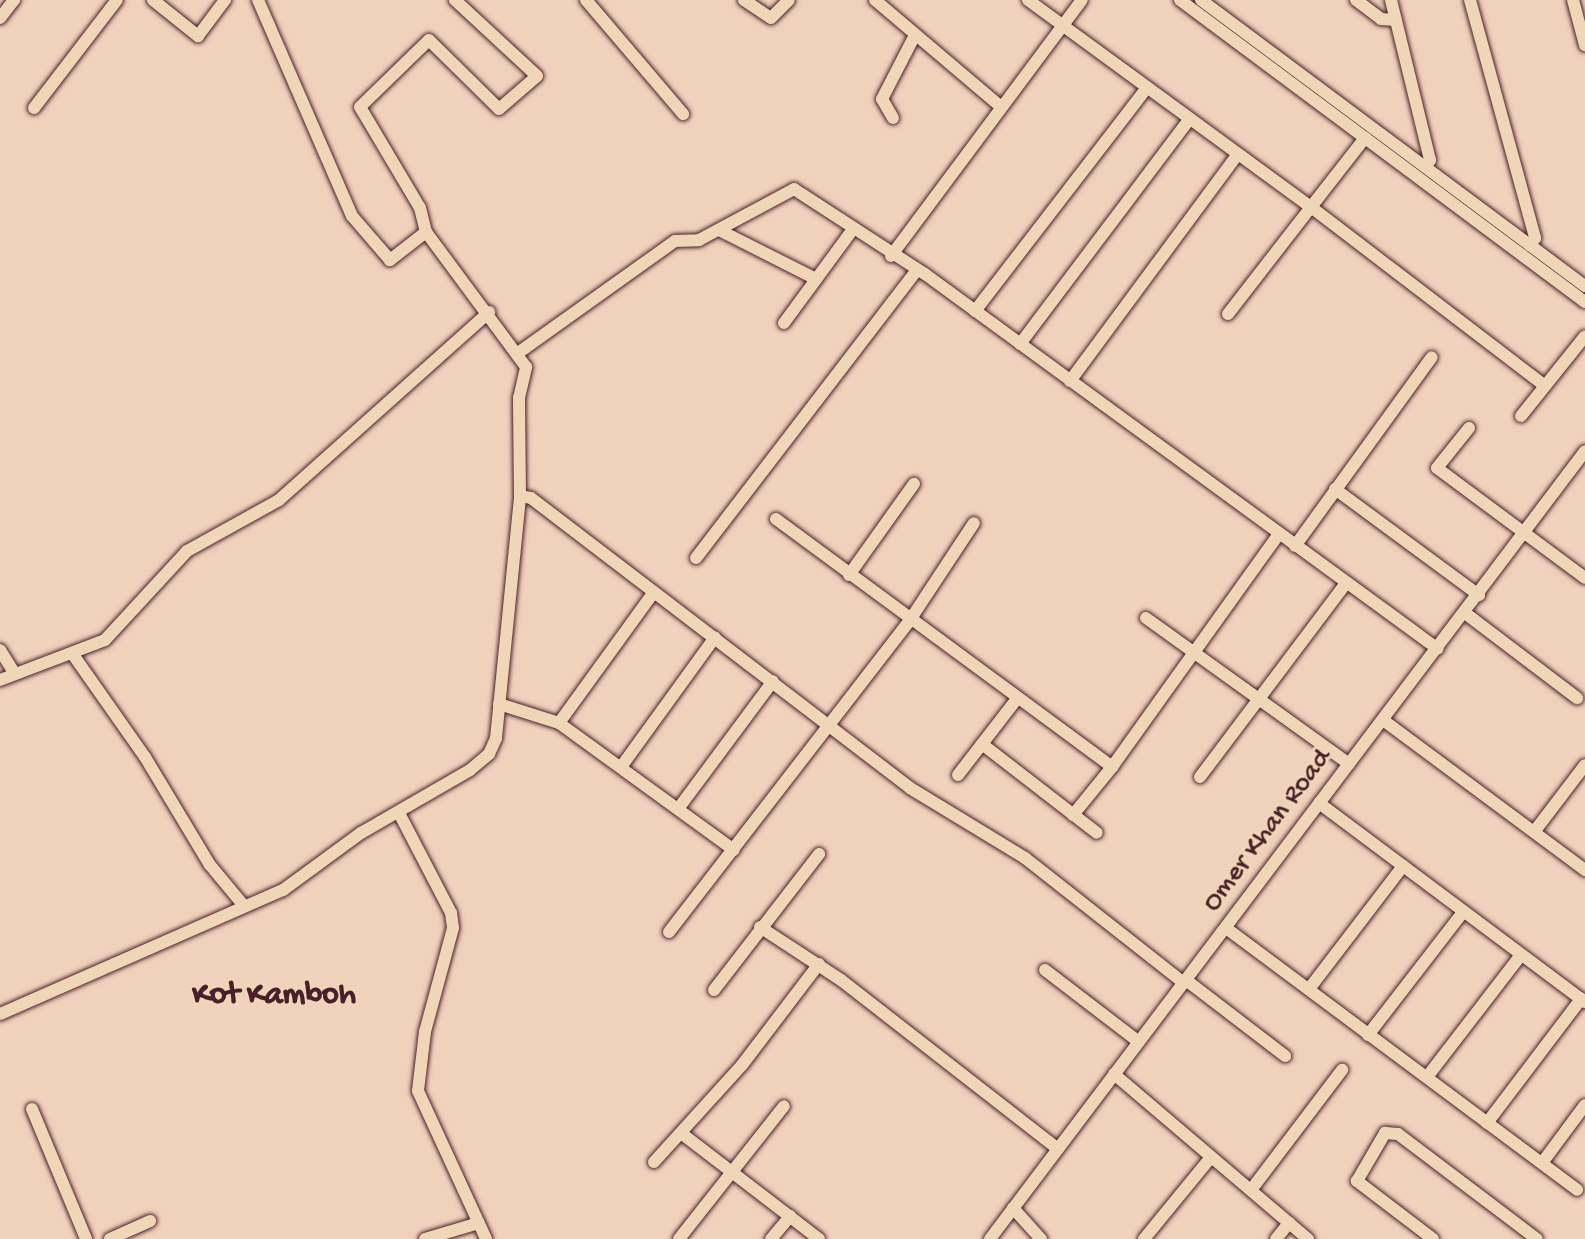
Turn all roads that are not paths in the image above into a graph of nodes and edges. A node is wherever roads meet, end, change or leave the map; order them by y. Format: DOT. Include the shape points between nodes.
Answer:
graph roads {
  1 [pos="14,0"];
  2 [pos="117,0"];
  3 [pos="153,0"];
  4 [pos="225,0"];
  5 [pos="258,0"];
  6 [pos="455,0"];
  7 [pos="586,0"];
  8 [pos="744,0"];
  9 [pos="789,0"];
  10 [pos="875,0"];
  11 [pos="1028,0"];
  12 [pos="1082,0"];
  13 [pos="1180,0"];
  14 [pos="1201,0"];
  15 [pos="1356,0"];
  16 [pos="1391,0"];
  17 [pos="1470,0"];
  18 [pos="1573,0"];
  19 [pos="0,18"];
  20 [pos="1396,20"];
  21 [pos="1063,26"];
  22 [pos="915,35"];
  23 [pos="1585,45"];
  24 [pos="1145,90"];
  25 [pos="1001,107"];
  26 [pos="34,108"];
  27 [pos="683,114"];
  28 [pos="893,118"];
  29 [pos="1189,120"];
  30 [pos="1365,138"];
  31 [pos="1237,155"];
  32 [pos="1426,166"];
  33 [pos="1311,207"];
  34 [pos="853,229"];
  35 [pos="719,230"];
  36 [pos="426,232"];
  37 [pos="1530,245"];
  38 [pos="891,256"];
  39 [pos="917,270"];
  40 [pos="816,279"];
  41 [pos="1585,286"];
  42 [pos="1585,302"];
  43 [pos="975,311"];
  44 [pos="489,312"];
  45 [pos="1228,314"];
  46 [pos="784,323"];
  47 [pos="1585,336"];
  48 [pos="1020,344"];
  49 [pos="518,353"];
  50 [pos="1432,357"];
  51 [pos="1070,381"];
  52 [pos="1544,385"];
  53 [pos="1521,416"];
  54 [pos="1469,428"];
  55 [pos="1582,460"];
  56 [pos="914,484"];
  57 [pos="1335,489"];
  58 [pos="520,496"];
  59 [pos="776,519"];
  60 [pos="974,523"];
  61 [pos="1279,534"];
  62 [pos="1527,534"];
  63 [pos="1295,546"];
  64 [pos="696,558"];
  65 [pos="849,575"];
  66 [pos="1585,578"];
  67 [pos="1346,583"];
  68 [pos="653,593"];
  69 [pos="1479,595"];
  70 [pos="1465,613"];
  71 [pos="1146,618"];
  72 [pos="910,620"];
  73 [pos="715,637"];
  74 [pos="1438,649"];
  75 [pos="0,650"];
  76 [pos="1194,653"];
  77 [pos="74,656"];
  78 [pos="15,674"];
  79 [pos="0,680"];
  80 [pos="773,681"];
  81 [pos="1577,698"];
  82 [pos="1258,699"];
  83 [pos="1016,700"];
  84 [pos="499,704"];
  85 [pos="1383,720"];
  86 [pos="559,723"];
  87 [pos="829,725"];
  88 [pos="982,744"];
  89 [pos="1349,764"];
  90 [pos="1585,765"];
  91 [pos="621,767"];
  92 [pos="1112,767"];
  93 [pos="958,775"];
  94 [pos="1200,777"];
  95 [pos="1319,803"];
  96 [pos="678,809"];
  97 [pos="399,813"];
  98 [pos="1073,815"];
  99 [pos="1534,832"];
  100 [pos="1097,833"];
  101 [pos="734,850"];
  102 [pos="819,854"];
  103 [pos="1403,866"];
  104 [pos="1585,870"];
  105 [pos="244,906"];
  106 [pos="1463,912"];
  107 [pos="760,927"];
  108 [pos="1226,928"];
  109 [pos="669,932"];
  110 [pos="1521,955"];
  111 [pos="819,964"];
  112 [pos="1045,970"];
  113 [pos="1185,982"];
  114 [pos="1309,989"];
  115 [pos="714,990"];
  116 [pos="1583,1000"];
  117 [pos="0,1014"];
  118 [pos="1368,1035"];
  119 [pos="1139,1042"];
  120 [pos="1285,1056"];
  121 [pos="1342,1070"];
  122 [pos="1114,1074"];
  123 [pos="1427,1077"];
  124 [pos="784,1106"];
  125 [pos="32,1109"];
  126 [pos="1583,1110"];
  127 [pos="1487,1123"];
  128 [pos="681,1133"];
  129 [pos="1058,1149"];
  130 [pos="1211,1157"];
  131 [pos="654,1162"];
  132 [pos="1542,1163"];
  133 [pos="732,1172"];
  134 [pos="1251,1190"];
  135 [pos="1577,1190"];
  136 [pos="1013,1208"];
  137 [pos="790,1216"];
  138 [pos="150,1221"];
  139 [pos="479,1223"];
  140 [pos="1289,1223"];
  141 [pos="86,1239"];
  142 [pos="110,1239"];
  143 [pos="425,1239"];
  144 [pos="486,1239"];
  145 [pos="679,1239"];
  146 [pos="771,1239"];
  147 [pos="819,1239"];
  148 [pos="990,1239"];
  149 [pos="1041,1239"];
  150 [pos="1144,1239"];
  151 [pos="1276,1239"];
  152 [pos="1308,1239"];
  153 [pos="1433,1239"];
  154 [pos="1537,1239"];
  1 -- 19 [label="street"];
  2 -- 26 [label="street"];
  3 -- 4 [label="street" via="198,36"];
  5 -- 36 [label="street" via="352,216 390,260"];
  6 -- 36 [label="street" via="537,76 499,109 429,40 360,107 420,208"];
  7 -- 27 [label="street"];
  8 -- 9 [label="street" via="771,18"];
  10 -- 22 [label="street"];
  11 -- 21 [label="street"];
  12 -- 21 [label="street"];
  13 -- 30 [label="street"];
  14 -- 32 [label="street"];
  15 -- 20 [label="street" via="1381,19"];
  16 -- 20 [label="street"];
  17 -- 37 [label="street" via="1535,238"];
  18 -- 23 [label="street"];
  20 -- 32 [label="street" via="1430,160"];
  21 -- 24 [label="street"];
  21 -- 25 [label="street"];
  22 -- 25 [label="street"];
  22 -- 28 [label="street" via="882,99"];
  24 -- 29 [label="street"];
  24 -- 43 [label="street"];
  25 -- 38 [label="street"];
  29 -- 31 [label="street"];
  29 -- 48 [label="street"];
  30 -- 33 [label="street"];
  30 -- 42 [label="street"];
  31 -- 33 [label="street"];
  31 -- 51 [label="street"];
  32 -- 37 [label="street"];
  33 -- 45 [label="street"];
  33 -- 52 [label="street"];
  34 -- 35 [label="street" via="794,189"];
  34 -- 38 [label="street"];
  34 -- 40 [label="street"];
  35 -- 40 [label="street"];
  35 -- 49 [label="street" via="699,240 675,241"];
  36 -- 44 [label="street"];
  37 -- 41 [label="street"];
  38 -- 39 [label="street"];
  39 -- 43 [label="street"];
  39 -- 64 [label="street"];
  40 -- 46 [label="street"];
  43 -- 48 [label="street"];
  44 -- 49 [label="street"];
  44 -- 77 [label="street" via="279,500 187,551 105,640"];
  47 -- 52 [label="street"];
  48 -- 51 [label="street"];
  49 -- 58 [label="street" via="526,367 519,398"];
  50 -- 57 [label="street"];
  51 -- 61 [label="street"];
  52 -- 53 [label="street"];
  54 -- 62 [label="street" via="1437,468"];
  55 -- 62 [label="street, Omer Khan Road"];
  56 -- 65 [label="street"];
  57 -- 63 [label="street"];
  57 -- 69 [label="street"];
  58 -- 68 [label="street" via="531,498"];
  58 -- 84 [label="street"];
  59 -- 65 [label="street"];
  60 -- 72 [label="street"];
  61 -- 63 [label="street"];
  61 -- 76 [label="street"];
  62 -- 66 [label="street"];
  62 -- 69 [label="street, Omer Khan Road"];
  63 -- 67 [label="street"];
  65 -- 72 [label="street"];
  67 -- 74 [label="street"];
  67 -- 82 [label="street"];
  68 -- 73 [label="street"];
  68 -- 86 [label="street"];
  69 -- 70 [label="street, Omer Khan Road"];
  70 -- 74 [label="street, Omer Khan Road"];
  70 -- 81 [label="street"];
  71 -- 76 [label="street"];
  72 -- 83 [label="street"];
  72 -- 87 [label="street"];
  73 -- 80 [label="street"];
  73 -- 91 [label="street"];
  74 -- 85 [label="street, Omer Khan Road"];
  75 -- 78 [label="street"];
  76 -- 82 [label="street"];
  76 -- 92 [label="street"];
  77 -- 78 [label="street"];
  77 -- 105 [label="street" via="145,757 210,865"];
  78 -- 79 [label="street"];
  80 -- 87 [label="street"];
  80 -- 96 [label="street"];
  82 -- 89 [label="street"];
  82 -- 94 [label="street"];
  83 -- 88 [label="street"];
  83 -- 92 [label="street"];
  84 -- 86 [label="street"];
  84 -- 97 [label="street" via="489,754"];
  85 -- 89 [label="street, Omer Khan Road"];
  85 -- 99 [label="street"];
  86 -- 91 [label="street"];
  87 -- 101 [label="street"];
  87 -- 113 [label="street" via="910,788 1025,858"];
  88 -- 93 [label="street"];
  88 -- 98 [label="street"];
  89 -- 95 [label="street, Omer Khan Road"];
  90 -- 99 [label="street"];
  91 -- 96 [label="street"];
  92 -- 98 [label="street"];
  95 -- 103 [label="street"];
  95 -- 108 [label="street, Omer Khan Road"];
  96 -- 101 [label="street"];
  97 -- 105 [label="street" via="361,833 283,890"];
  97 -- 139 [label="street" via="451,913 453,928 425,1032 418,1091"];
  98 -- 100 [label="street"];
  99 -- 104 [label="street"];
  101 -- 109 [label="street"];
  102 -- 107 [label="street"];
  103 -- 106 [label="street"];
  103 -- 114 [label="street"];
  105 -- 117 [label="street"];
  106 -- 110 [label="street"];
  106 -- 118 [label="street"];
  107 -- 111 [label="street"];
  107 -- 115 [label="street"];
  108 -- 113 [label="street, Omer Khan Road"];
  108 -- 114 [label="street"];
  110 -- 116 [label="street"];
  110 -- 123 [label="street"];
  111 -- 128 [label="street" via="742,1065"];
  111 -- 129 [label="street"];
  112 -- 119 [label="street"];
  113 -- 119 [label="street, Omer Khan Road"];
  113 -- 120 [label="street"];
  114 -- 118 [label="street"];
  116 -- 127 [label="street"];
  118 -- 123 [label="street"];
  119 -- 122 [label="street, Omer Khan Road"];
  121 -- 134 [label="street"];
  122 -- 129 [label="street, Omer Khan Road"];
  122 -- 130 [label="street"];
  123 -- 127 [label="street"];
  124 -- 133 [label="street"];
  125 -- 141 [label="street"];
  126 -- 132 [label="street"];
  127 -- 132 [label="street"];
  128 -- 131 [label="street"];
  128 -- 133 [label="street"];
  129 -- 136 [label="street, Omer Khan Road"];
  130 -- 134 [label="street"];
  130 -- 150 [label="street"];
  132 -- 135 [label="street"];
  133 -- 137 [label="street"];
  133 -- 145 [label="street"];
  134 -- 140 [label="street"];
  136 -- 148 [label="street, Omer Khan Road"];
  136 -- 149 [label="street"];
  137 -- 146 [label="street"];
  137 -- 147 [label="street"];
  138 -- 142 [label="street"];
  139 -- 143 [label="street"];
  139 -- 144 [label="street"];
  140 -- 151 [label="street"];
  140 -- 152 [label="street"];
  153 -- 154 [label="street" via="1357,1181 1385,1133 1398,1134"];
}
